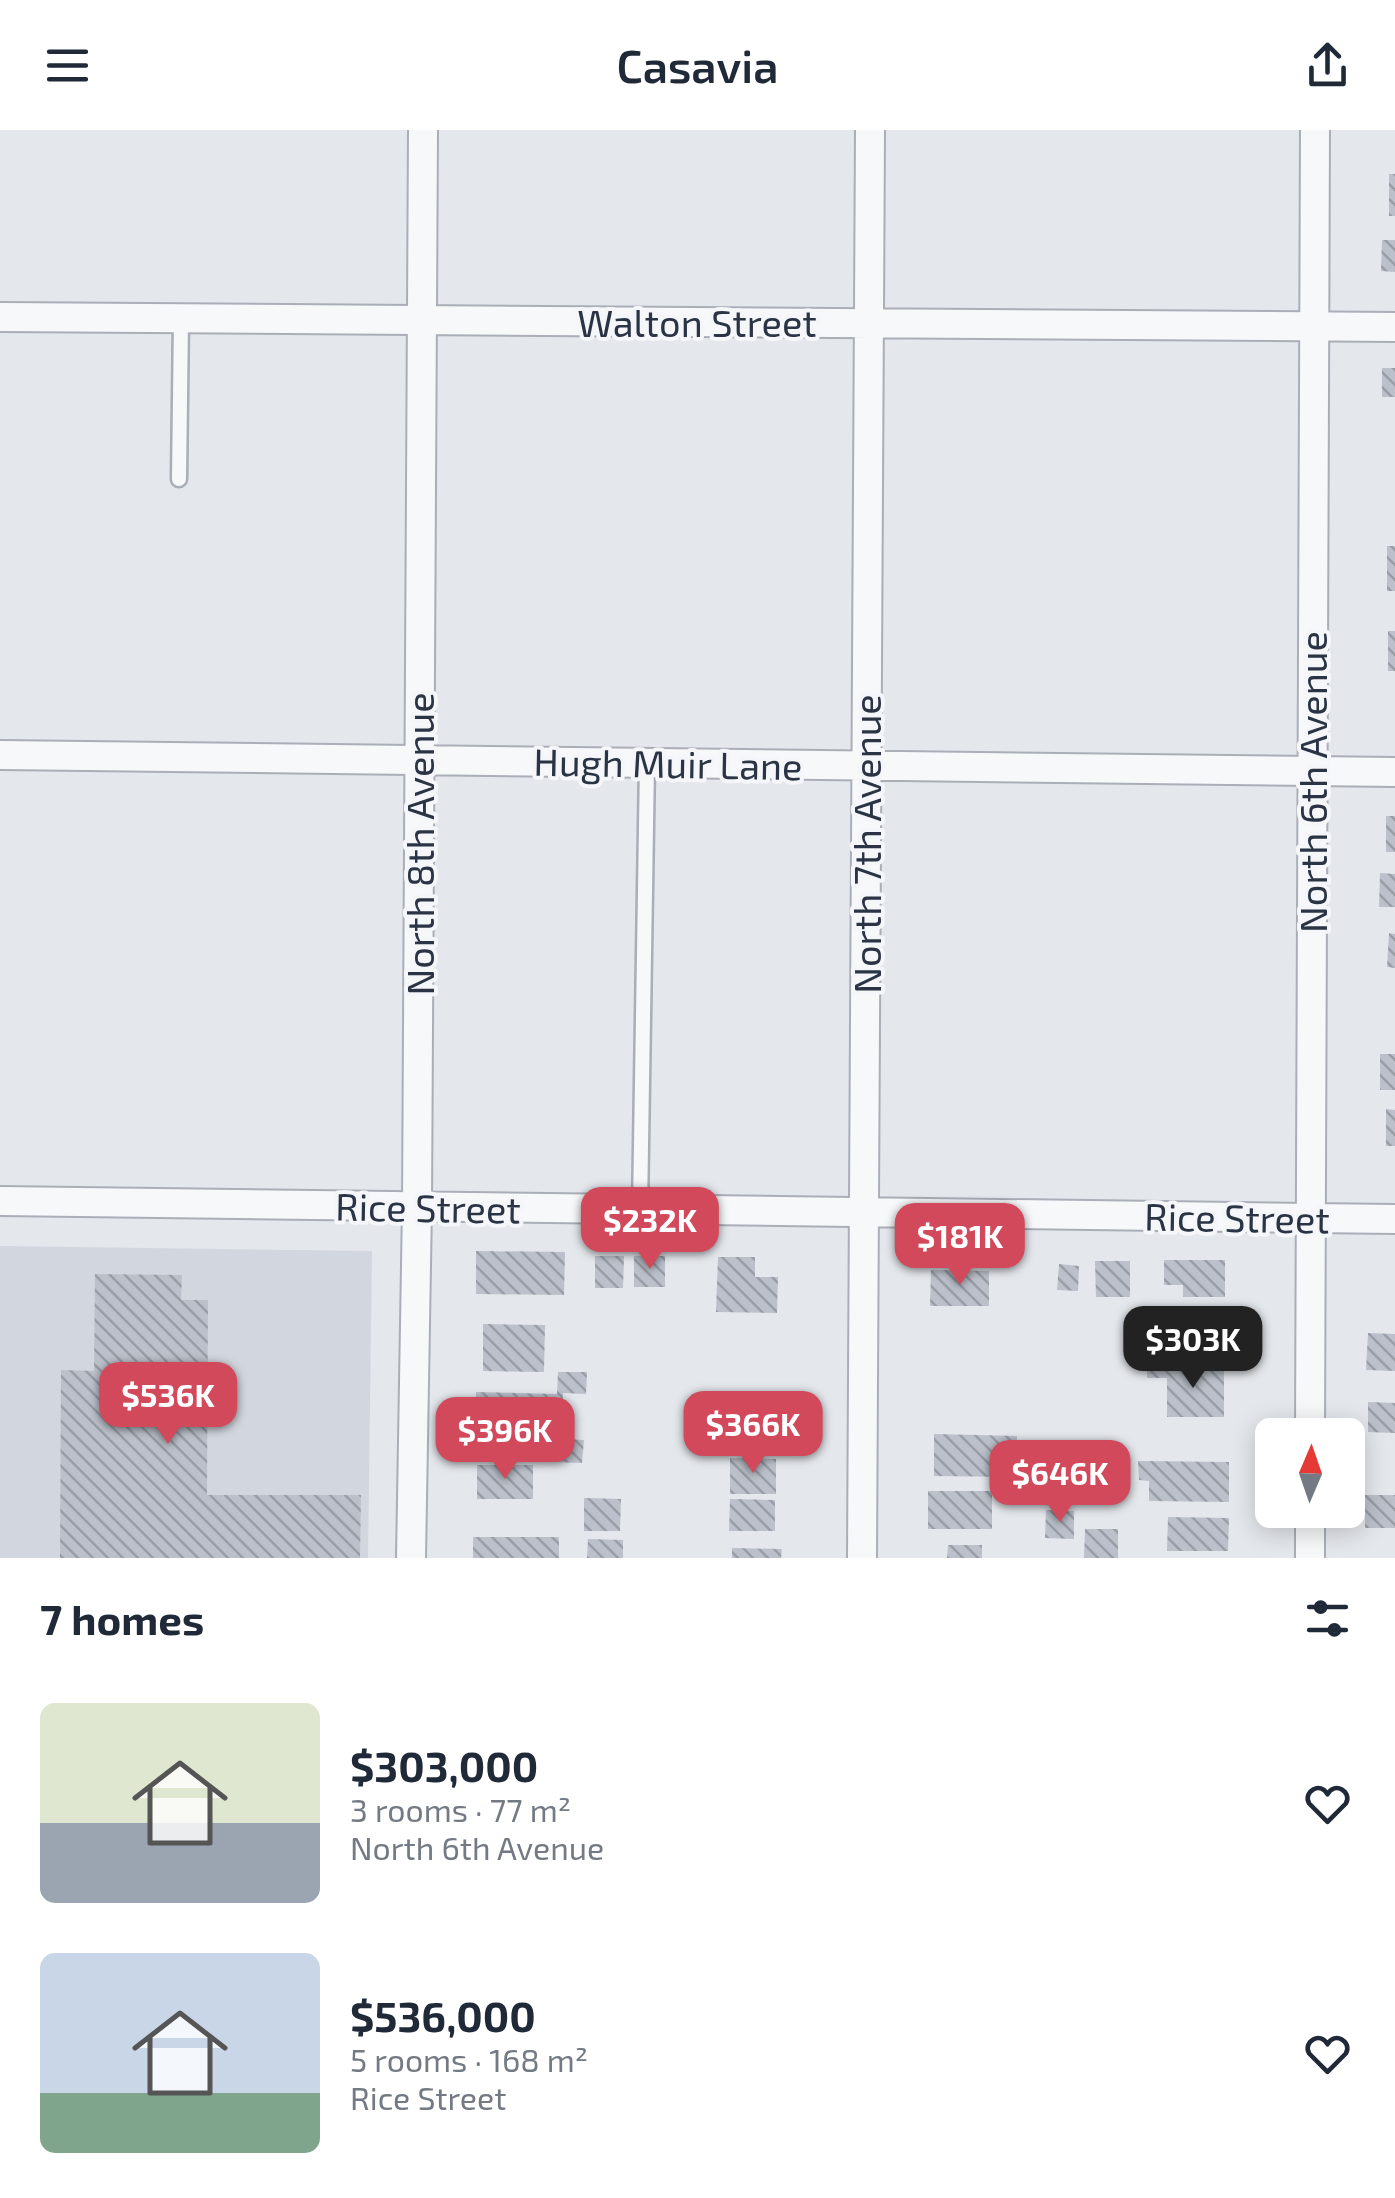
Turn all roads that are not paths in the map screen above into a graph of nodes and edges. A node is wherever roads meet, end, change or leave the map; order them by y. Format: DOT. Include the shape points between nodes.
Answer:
graph roads {
  1 [pos="423,130"];
  2 [pos="870,130"];
  3 [pos="1315,130"];
  4 [pos="0,316"];
  5 [pos="181,318"];
  6 [pos="422,320"];
  7 [pos="868,323"];
  8 [pos="1314,326"];
  9 [pos="1395,327"];
  10 [pos="180,479"];
  11 [pos="0,755"];
  12 [pos="420,760"];
  13 [pos="647,763"];
  14 [pos="866,766"];
  15 [pos="1312,770"];
  16 [pos="1395,772"];
  17 [pos="0,1202"];
  18 [pos="418,1207"];
  19 [pos="640,1210"];
  20 [pos="864,1212"];
  21 [pos="1311,1218"];
  22 [pos="1395,1219"];
  23 [pos="1310,1418"];
  24 [pos="1310,1528"];
  25 [pos="411,1558"];
  26 [pos="862,1558"];
  27 [pos="1310,1558"];
  1 -- 6 [label="street, North 8th Avenue"];
  2 -- 7 [label="street, North 7th Avenue"];
  3 -- 8 [label="street, North 6th Avenue"];
  4 -- 5 [label="street, Walton Street"];
  5 -- 6 [label="street, Walton Street"];
  5 -- 10 [label="lane"];
  6 -- 7 [label="street, Walton Street"];
  6 -- 12 [label="street, North 8th Avenue"];
  7 -- 8 [label="street, Walton Street"];
  7 -- 14 [label="street, North 7th Avenue"];
  8 -- 9 [label="street, Walton Street"];
  8 -- 15 [label="street, North 6th Avenue"];
  11 -- 12 [label="street, Hugh Muir Lane"];
  12 -- 13 [label="street, Hugh Muir Lane"];
  12 -- 18 [label="street, North 8th Avenue"];
  13 -- 14 [label="street, Hugh Muir Lane"];
  13 -- 19 [label="lane"];
  14 -- 15 [label="street, Hugh Muir Lane"];
  14 -- 20 [label="street, North 7th Avenue"];
  15 -- 16 [label="street, Hugh Muir Lane"];
  15 -- 21 [label="street, North 6th Avenue"];
  17 -- 18 [label="street, Rice Street"];
  18 -- 19 [label="street, Rice Street"];
  18 -- 25 [label="street, North 8th Avenue"];
  19 -- 20 [label="street, Rice Street"];
  20 -- 21 [label="street, Rice Street"];
  20 -- 26 [label="street, North 7th Avenue"];
  21 -- 22 [label="street, Rice Street"];
  21 -- 23 [label="street, North 6th Avenue"];
  24 -- 27 [label="street"];
}
